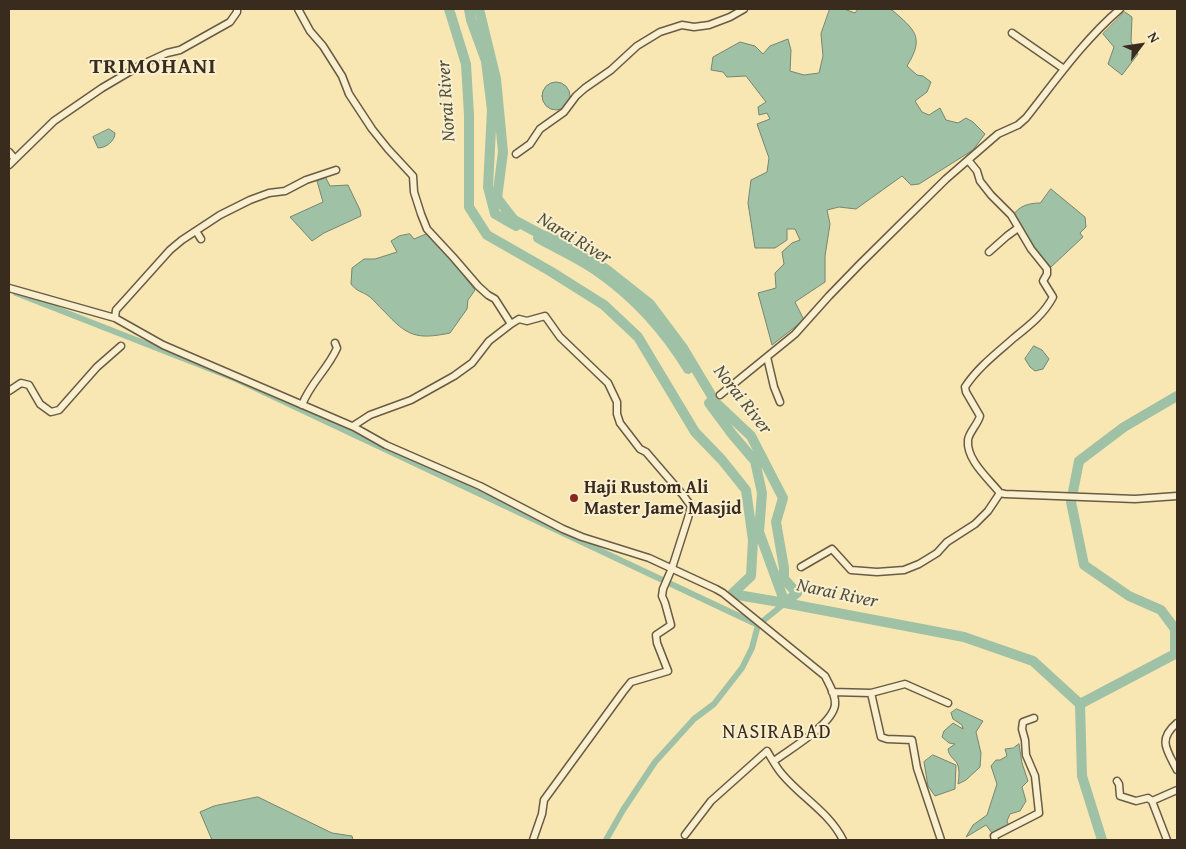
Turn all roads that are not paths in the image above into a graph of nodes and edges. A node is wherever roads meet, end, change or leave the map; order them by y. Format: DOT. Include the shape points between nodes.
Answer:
graph roads {
  1 [pos="237,9"];
  2 [pos="298,9"];
  3 [pos="744,9"];
  4 [pos="1120,9"];
  5 [pos="1012,32"];
  6 [pos="1064,69"];
  7 [pos="9,152"];
  8 [pos="516,154"];
  9 [pos="15,159"];
  10 [pos="968,160"];
  11 [pos="9,165"];
  12 [pos="336,170"];
  13 [pos="1018,228"];
  14 [pos="196,231"];
  15 [pos="201,239"];
  16 [pos="989,252"];
  17 [pos="9,288"];
  18 [pos="115,318"];
  19 [pos="511,324"];
  20 [pos="335,343"];
  21 [pos="121,346"];
  22 [pos="767,357"];
  23 [pos="9,391"];
  24 [pos="720,394"];
  25 [pos="780,402"];
  26 [pos="302,405"];
  27 [pos="353,426"];
  28 [pos="1003,494"];
  29 [pos="1177,496"];
  30 [pos="801,567"];
  31 [pos="672,568"];
  32 [pos="832,692"];
  33 [pos="871,693"];
  34 [pos="948,703"];
  35 [pos="1034,718"];
  36 [pos="1177,723"];
  37 [pos="774,762"];
  38 [pos="1177,770"];
  39 [pos="1117,781"];
  40 [pos="1177,790"];
  41 [pos="1152,801"];
  42 [pos="685,835"];
  43 [pos="533,840"];
  44 [pos="843,840"];
  45 [pos="941,840"];
  46 [pos="995,840"];
  47 [pos="1168,840"];
  1 -- 9 [label="street" via="230,22 180,50 148,61 102,88 46,127"];
  2 -- 19 [label="street" via="372,128 413,176 416,200 427,229 478,286 495,299"];
  3 -- 8 [label="street" via="708,25 682,25 660,32 637,46 612,70 576,96 564,112 540,129 530,144"];
  4 -- 6 [label="street" via="1092,35"];
  5 -- 6 [label="street"];
  6 -- 10 [label="street" via="1026,118 998,134"];
  7 -- 9 [label="street"];
  9 -- 11 [label="street"];
  10 -- 13 [label="street" via="991,196"];
  10 -- 22 [label="street" via="900,223 795,334"];
  12 -- 14 [label="street" via="285,191 250,200"];
  13 -- 16 [label="street"];
  13 -- 28 [label="street" via="1047,269 1043,281 1053,297 1035,321 990,358 965,387 980,416 968,438 973,458"];
  14 -- 15 [label="street"];
  14 -- 18 [label="street" via="170,250 116,310"];
  17 -- 18 [label="street"];
  18 -- 26 [label="street" via="164,345"];
  19 -- 27 [label="street" via="489,341 472,363 454,376 412,400 370,414"];
  19 -- 31 [label="street" via="519,319 527,321 545,316 560,337 608,383 617,402 620,423 691,506"];
  20 -- 26 [label="street" via="334,356"];
  21 -- 23 [label="street" via="59,410 51,412 40,404 29,385 21,383"];
  22 -- 24 [label="street"];
  22 -- 25 [label="street"];
  26 -- 27 [label="street"];
  27 -- 31 [label="street" via="386,445 480,486 564,529"];
  28 -- 29 [label="street" via="1135,499"];
  28 -- 30 [label="street" via="975,524 911,568 877,572 851,570 832,549"];
  31 -- 32 [label="street" via="723,593 825,676"];
  31 -- 43 [label="street" via="662,596 671,625 656,635 668,672 631,682 544,800"];
  32 -- 33 [label="street"];
  32 -- 37 [label="street" via="835,704 829,719"];
  33 -- 34 [label="street" via="906,684"];
  33 -- 45 [label="street" via="881,737 912,740 917,768"];
  35 -- 46 [label="street" via="1023,722 1022,729 1026,755 1035,776 1039,813 994,836"];
  36 -- 38 [label="street" via="1165,737 1165,746"];
  37 -- 42 [label="street" via="767,751 711,801"];
  37 -- 44 [label="street" via="782,774 828,818"];
  39 -- 41 [label="street" via="1120,796"];
  40 -- 41 [label="street"];
  41 -- 47 [label="street"];
}
